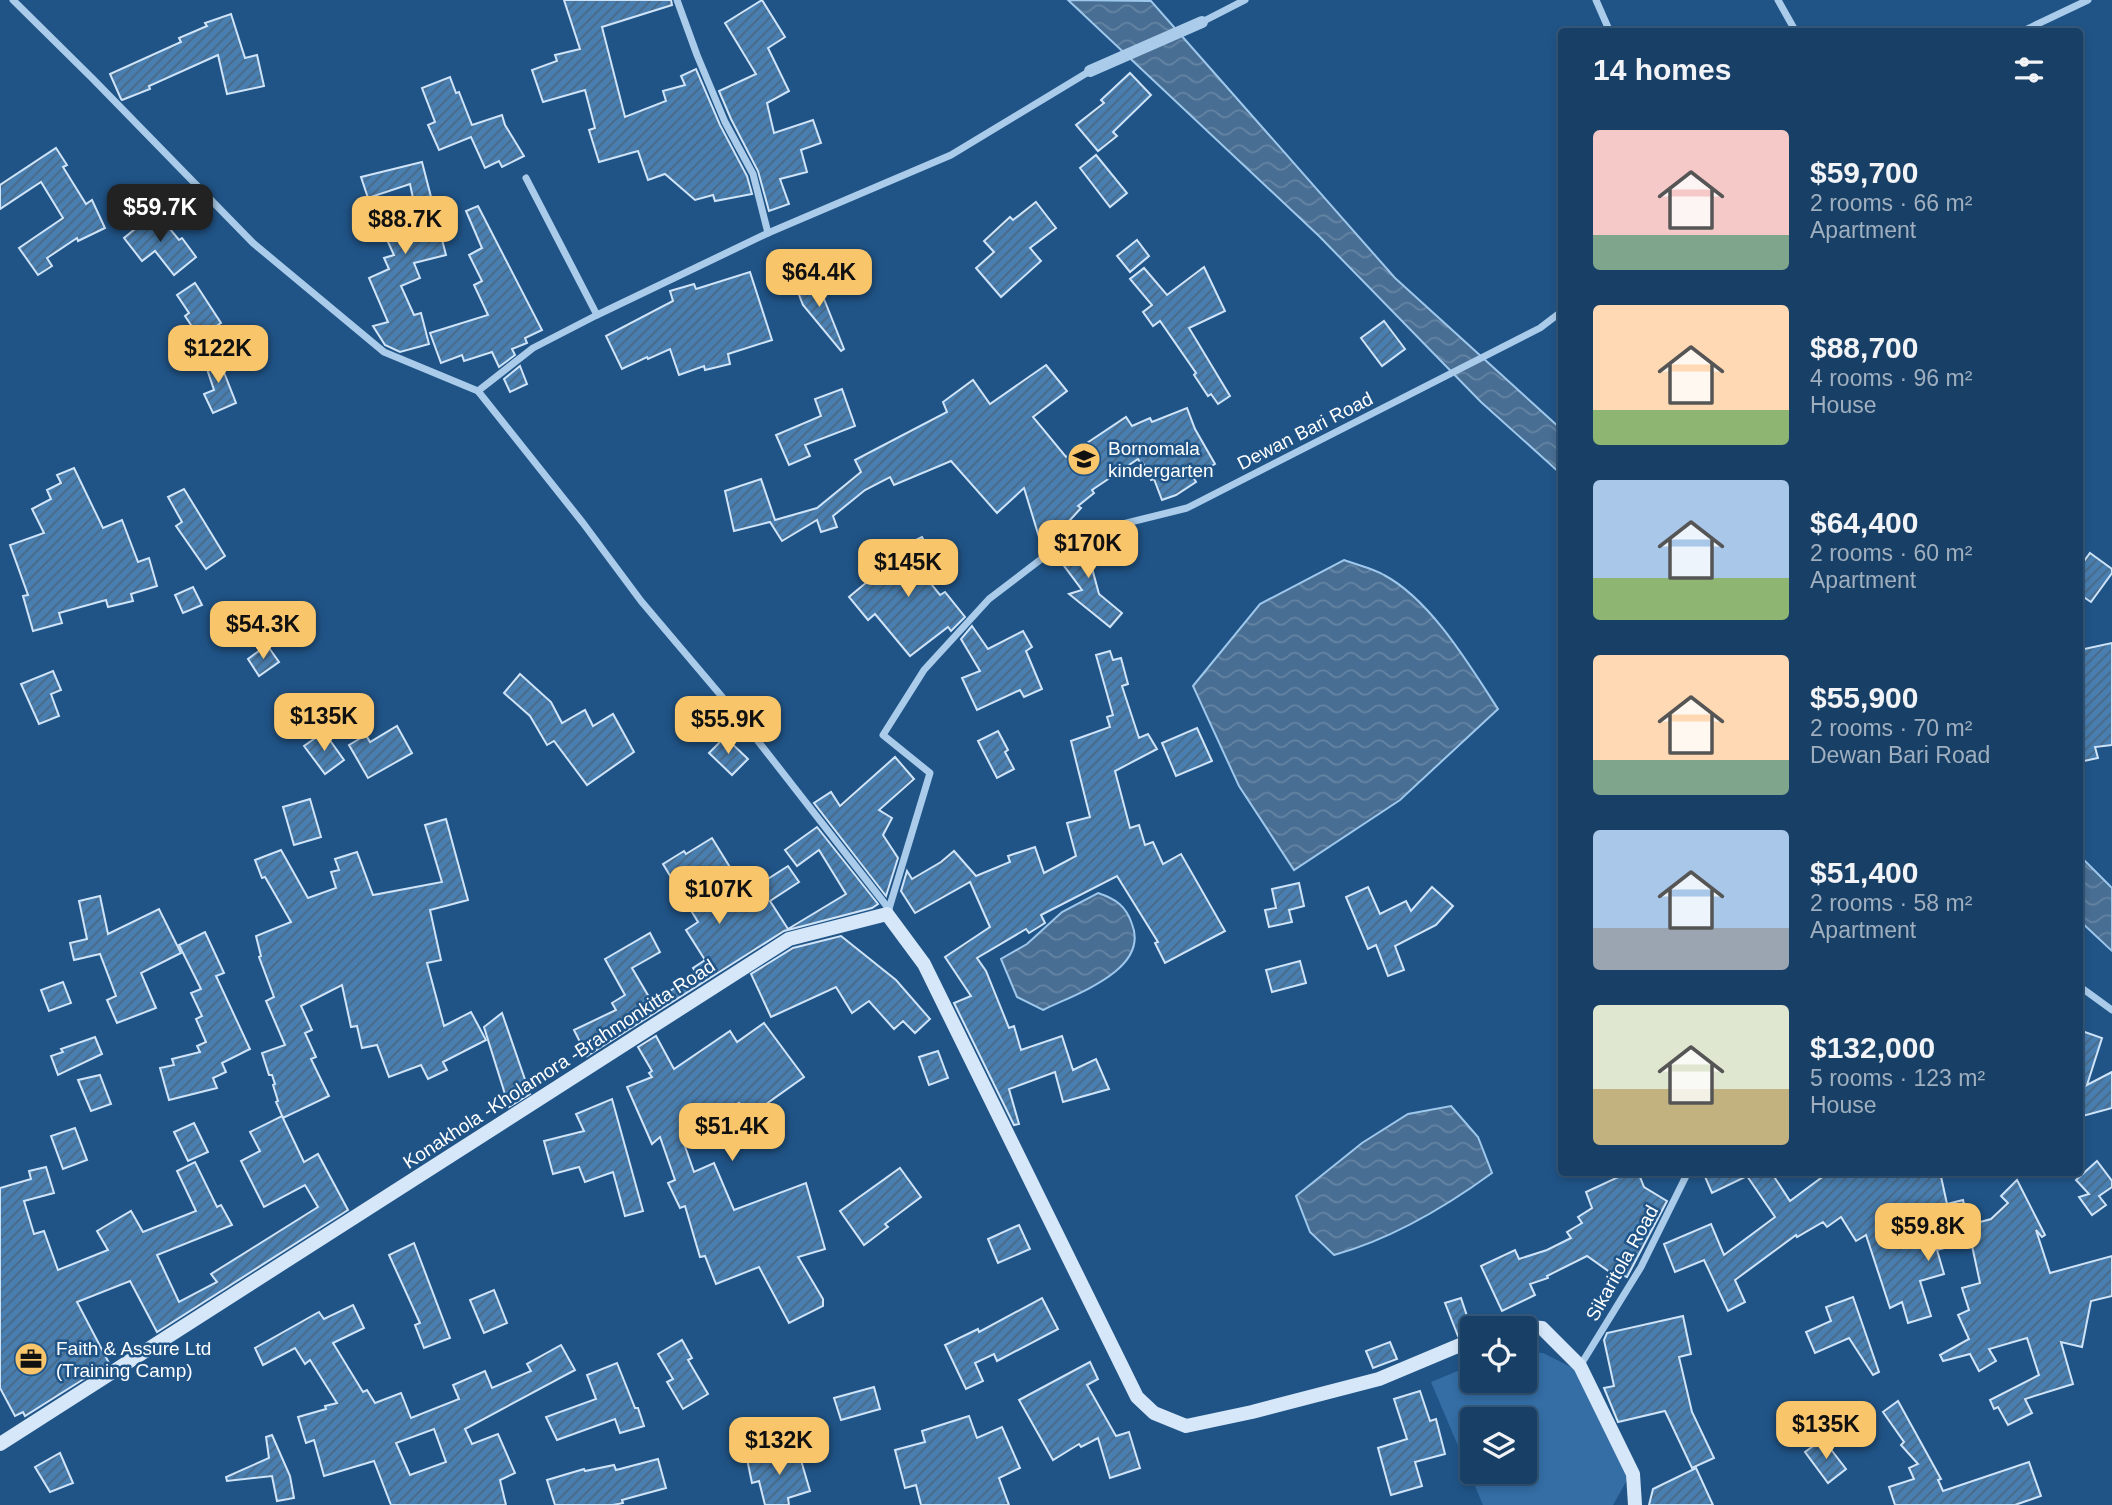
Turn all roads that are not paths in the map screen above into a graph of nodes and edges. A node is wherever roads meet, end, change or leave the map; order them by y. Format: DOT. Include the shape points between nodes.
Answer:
graph roads {
  1 [pos="13,0"];
  2 [pos="677,0"];
  3 [pos="1245,0"];
  4 [pos="1595,0"];
  5 [pos="1778,0"];
  6 [pos="2088,0"];
  7 [pos="1202,22"];
  8 [pos="1608,28"];
  9 [pos="1794,28"];
  10 [pos="2029,28"];
  11 [pos="1090,71"];
  12 [pos="526,178"];
  13 [pos="768,233"];
  14 [pos="1558,314"];
  15 [pos="597,315"];
  16 [pos="478,391"];
  17 [pos="888,911"];
  18 [pos="2083,989"];
  19 [pos="2112,1010"];
  20 [pos="1686,1176"];
  21 [pos="1537,1328"];
  22 [pos="1460,1345"];
  23 [pos="1580,1366"];
  24 [pos="0,1444"];
  25 [pos="1635,1505"];
  1 -- 16 [label="street" via="253,243 384,352"];
  2 -- 13 [label="street" via="725,122 753,174"];
  3 -- 7 [label="street"];
  4 -- 8 [label="street"];
  5 -- 9 [label="street"];
  6 -- 10 [label="street"];
  7 -- 11 [label="street"];
  11 -- 13 [label="street" via="951,155"];
  12 -- 15 [label="street"];
  13 -- 15 [label="street"];
  14 -- 17 [label="street, Dewan Bari Road" via="1540,328 1187,508 1070,537 989,599 923,670 883,735 930,773"];
  15 -- 16 [label="street" via="533,348"];
  16 -- 17 [label="street"];
  17 -- 22 [label="main road" via="924,964 1138,1397 1154,1413 1186,1426 1252,1412 1379,1379"];
  17 -- 24 [label="main road, Konakhola -Kholamora -Brahmonkitta Road" via="789,939"];
  18 -- 19 [label="street"];
  20 -- 23 [label="street, Sikaritola Road" via="1641,1267"];
  21 -- 23 [label="main road"];
  23 -- 25 [label="main road" via="1633,1475"];
}
